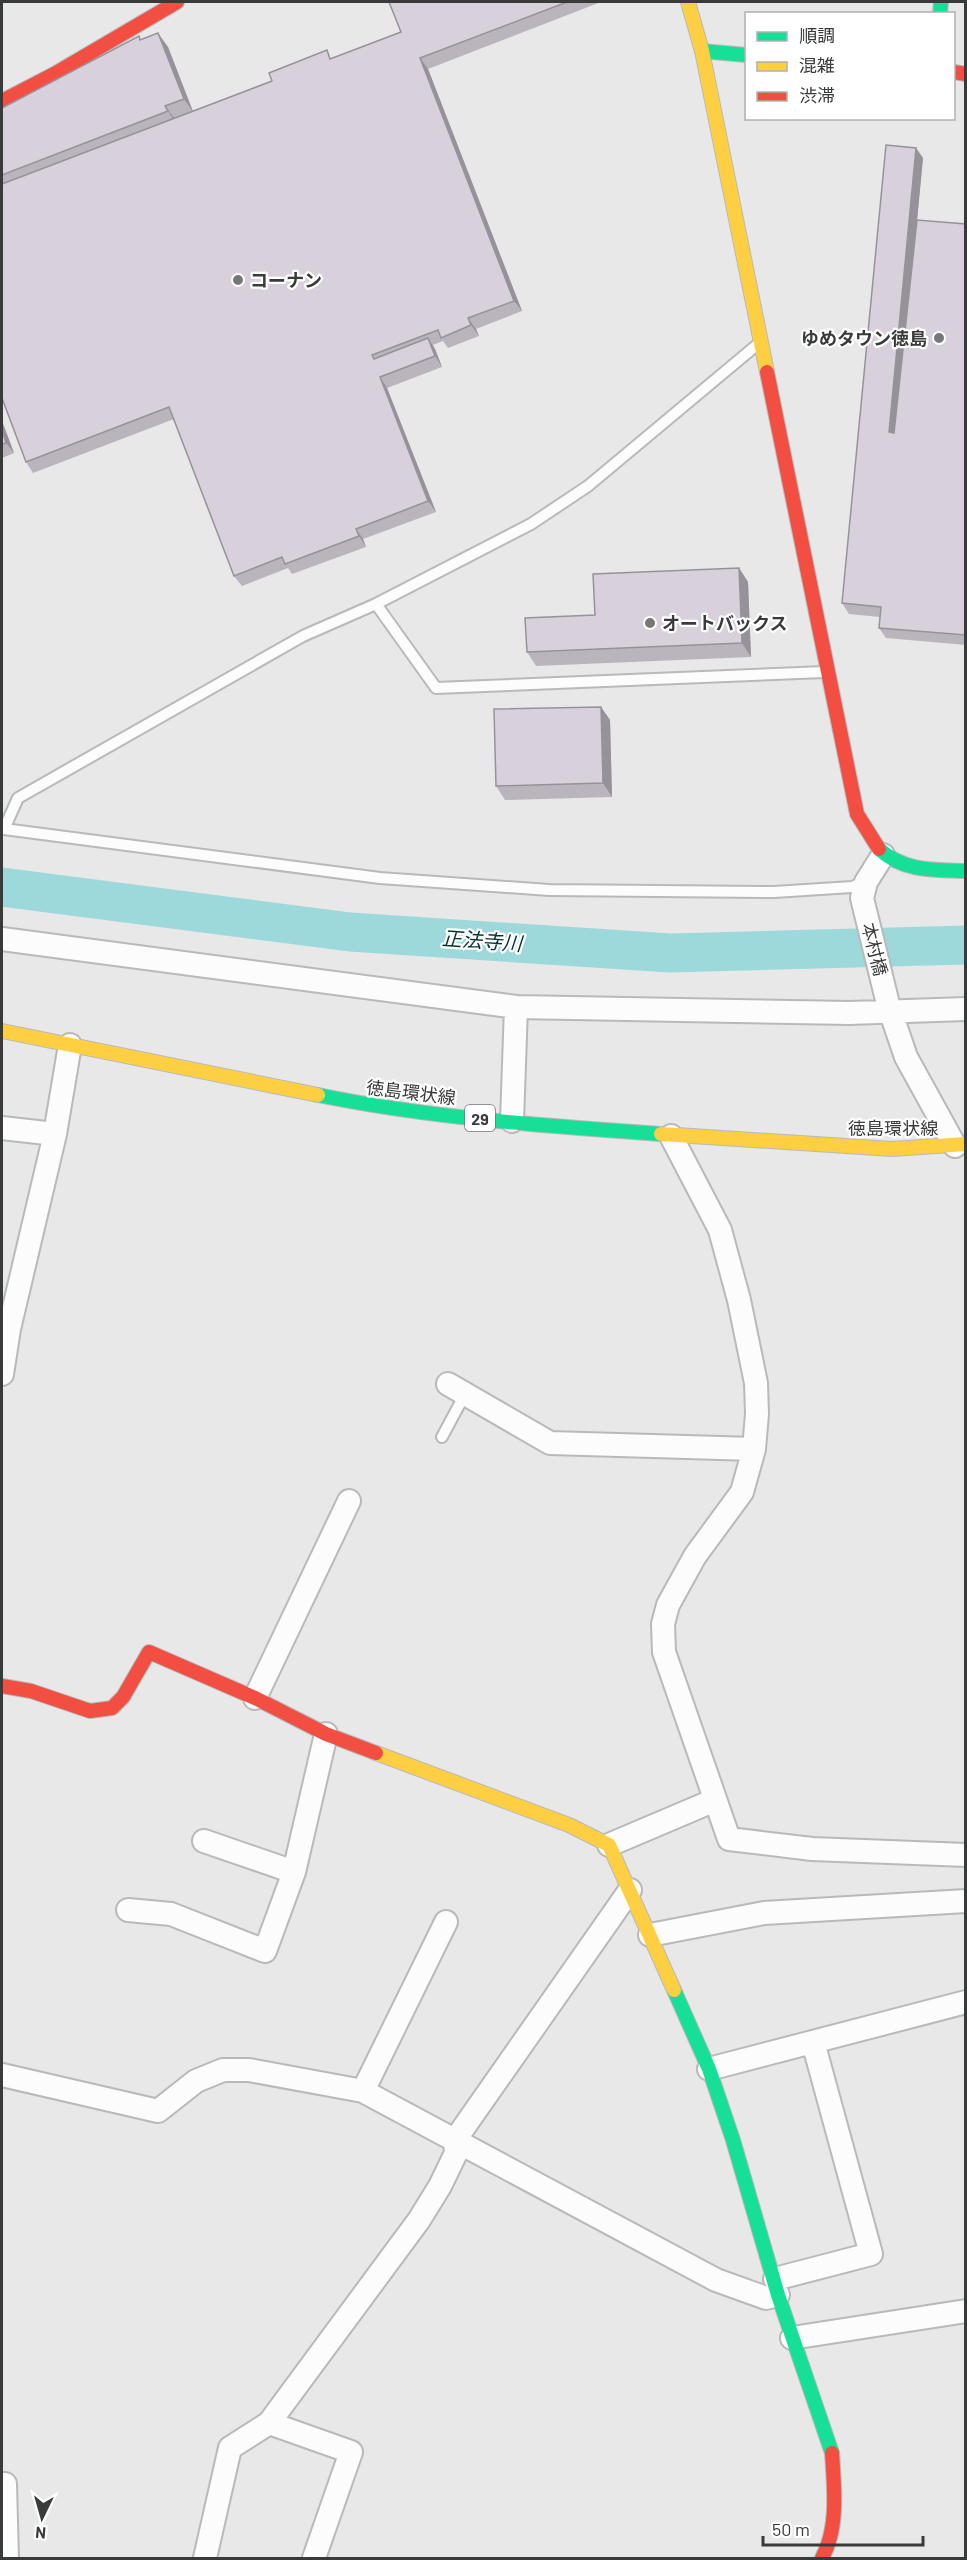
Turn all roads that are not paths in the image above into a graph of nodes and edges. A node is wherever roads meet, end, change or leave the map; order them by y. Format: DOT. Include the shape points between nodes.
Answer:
graph roads {
  1 [pos="177,2"];
  2 [pos="688,2"];
  3 [pos="702,51"];
  4 [pos="745,55"];
  5 [pos="2,101"];
  6 [pos="760,342"];
  7 [pos="376,604"];
  8 [pos="828,672"];
  9 [pos="3,828"];
  10 [pos="883,855"];
  11 [pos="966,871"];
  12 [pos="864,890"];
  13 [pos="2,939"];
  14 [pos="889,1005"];
  15 [pos="516,1007"];
  16 [pos="966,1009"];
  17 [pos="2,1031"];
  18 [pos="70,1045"];
  19 [pos="512,1121"];
  20 [pos="2,1128"];
  21 [pos="55,1134"];
  22 [pos="671,1136"];
  23 [pos="960,1145"];
  24 [pos="2,1374"];
  25 [pos="456,1389"];
  26 [pos="442,1437"];
  27 [pos="754,1449"];
  28 [pos="349,1501"];
  29 [pos="2,1686"];
  30 [pos="255,1698"];
  31 [pos="326,1734"];
  32 [pos="715,1800"];
  33 [pos="204,1841"];
  34 [pos="609,1845"];
  35 [pos="966,1855"];
  36 [pos="294,1872"];
  37 [pos="630,1890"];
  38 [pos="966,1901"];
  39 [pos="128,1910"];
  40 [pos="446,1922"];
  41 [pos="650,1935"];
  42 [pos="966,2001"];
  43 [pos="813,2042"];
  44 [pos="708,2069"];
  45 [pos="2,2075"];
  46 [pos="363,2091"];
  47 [pos="455,2140"];
  48 [pos="776,2287"];
  49 [pos="966,2311"];
  50 [pos="792,2338"];
  51 [pos="269,2423"];
  52 [pos="2,2484"];
  53 [pos="7,2559"];
  54 [pos="204,2559"];
  55 [pos="314,2559"];
  56 [pos="822,2559"];
  1 -- 5 [label="street"];
  2 -- 3 [label="street"];
  3 -- 4 [label="street"];
  3 -- 6 [label="street"];
  6 -- 7 [label="lane" via="588,486 531,524"];
  6 -- 8 [label="street"];
  7 -- 8 [label="lane" via="436,688"];
  7 -- 9 [label="lane" via="303,636 18,798"];
  8 -- 10 [label="street" via="857,814 868,838"];
  9 -- 12 [label="lane" via="380,878 549,890 774,892 852,887"];
  10 -- 11 [label="street" via="901,865 923,870"];
  10 -- 12 [label="street"];
  12 -- 14 [label="street, 本村橋"];
  13 -- 15 [label="street"];
  14 -- 15 [label="street" via="849,1013"];
  14 -- 16 [label="street"];
  14 -- 23 [label="street, 本村橋" via="906,1057"];
  15 -- 19 [label="street"];
  17 -- 18 [label="street, 徳島環状線 / 29"];
  18 -- 19 [label="street, 徳島環状線 / 29" via="355,1103"];
  18 -- 21 [label="street"];
  19 -- 22 [label="street, 徳島環状線 / 29"];
  20 -- 21 [label="street"];
  21 -- 24 [label="street"];
  22 -- 23 [label="street, 徳島環状線 / 29" via="885,1148"];
  22 -- 27 [label="street" via="720,1230 739,1300 756,1383"];
  25 -- 26 [label="lane"];
  25 -- 27 [label="street" via="550,1443"];
  27 -- 32 [label="street" via="742,1492 695,1556 668,1605 663,1624 664,1652"];
  28 -- 30 [label="street"];
  29 -- 30 [label="street" via="31,1691 90,1711 112,1708 123,1697 149,1652"];
  30 -- 31 [label="street"];
  31 -- 34 [label="street" via="569,1825"];
  31 -- 36 [label="street"];
  32 -- 34 [label="street"];
  32 -- 35 [label="street" via="729,1839 812,1849"];
  33 -- 36 [label="street"];
  34 -- 37 [label="street"];
  36 -- 39 [label="street" via="265,1951 171,1914"];
  37 -- 41 [label="street"];
  37 -- 47 [label="street"];
  38 -- 41 [label="street" via="764,1913"];
  40 -- 46 [label="street"];
  41 -- 44 [label="street"];
  42 -- 43 [label="street"];
  43 -- 44 [label="street"];
  43 -- 48 [label="street" via="871,2254"];
  44 -- 48 [label="street"];
  45 -- 46 [label="street" via="158,2110 196,2081 223,2070 249,2070"];
  46 -- 47 [label="street"];
  47 -- 48 [label="street" via="716,2280 766,2298"];
  47 -- 51 [label="street" via="456,2153 419,2220"];
  48 -- 50 [label="street"];
  49 -- 50 [label="street"];
  50 -- 56 [label="street" via="832,2449 835,2505"];
  51 -- 54 [label="street" via="230,2448"];
  51 -- 55 [label="street" via="351,2452"];
  52 -- 53 [label="street" via="6,2484"];
}
